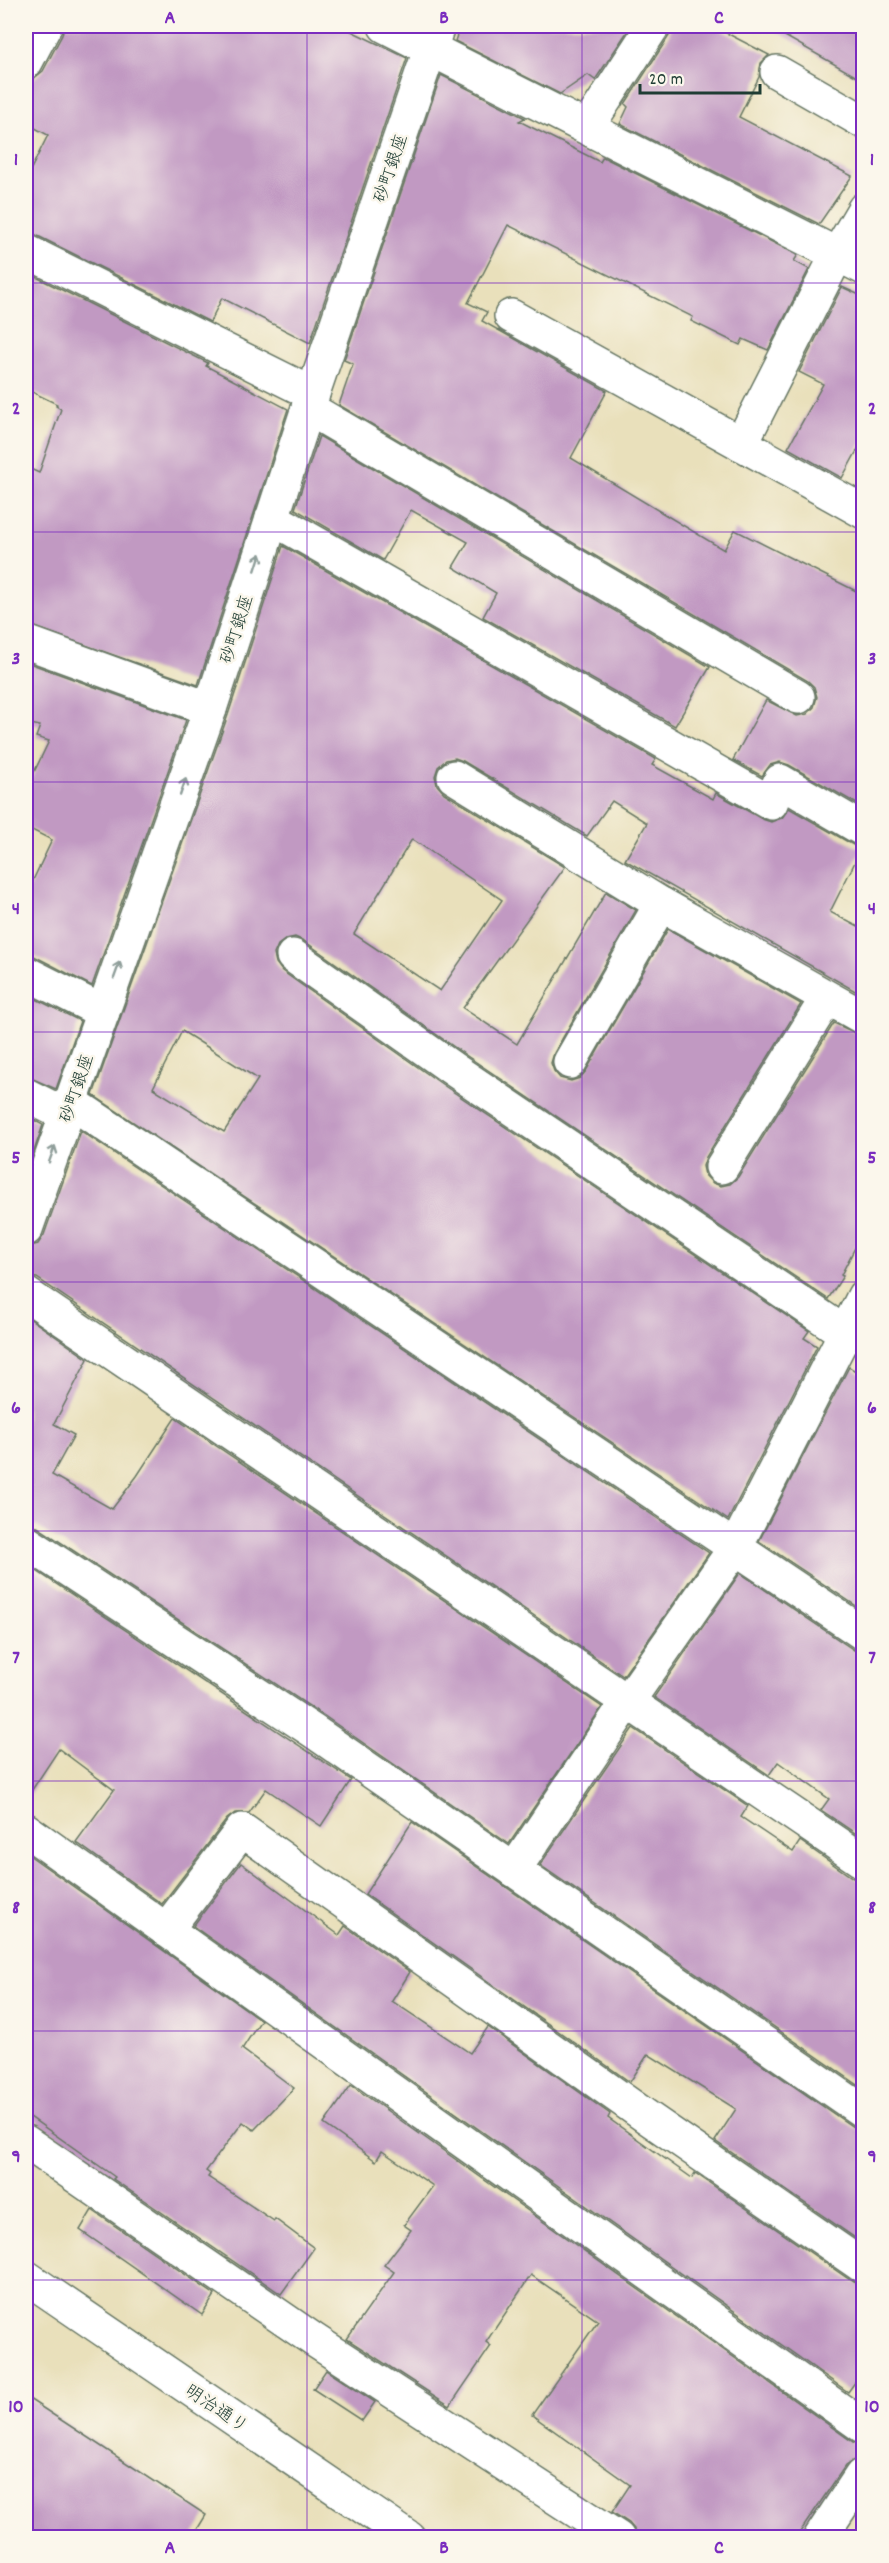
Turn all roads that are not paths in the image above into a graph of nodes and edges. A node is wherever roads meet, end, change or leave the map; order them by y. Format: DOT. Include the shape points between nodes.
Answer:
graph roads {
  1 [pos="45,26"];
  2 [pos="385,26"];
  3 [pos="653,26"];
  4 [pos="435,37"];
  5 [pos="26,62"];
  6 [pos="777,72"];
  7 [pos="864,122"];
  8 [pos="588,126"];
  9 [pos="864,209"];
  10 [pos="26,251"];
  11 [pos="850,261"];
  12 [pos="511,316"];
  13 [pos="311,401"];
  14 [pos="741,444"];
  15 [pos="864,512"];
  16 [pos="272,518"];
  17 [pos="26,642"];
  18 [pos="798,697"];
  19 [pos="210,709"];
  20 [pos="454,777"];
  21 [pos="864,830"];
  22 [pos="661,904"];
  23 [pos="293,956"];
  24 [pos="26,973"];
  25 [pos="827,998"];
  26 [pos="103,1012"];
  27 [pos="864,1018"];
  28 [pos="570,1062"];
  29 [pos="26,1095"];
  30 [pos="69,1109"];
  31 [pos="722,1167"];
  32 [pos="26,1229"];
  33 [pos="26,1294"];
  34 [pos="864,1296"];
  35 [pos="845,1333"];
  36 [pos="26,1542"];
  37 [pos="735,1548"];
  38 [pos="864,1634"];
  39 [pos="628,1701"];
  40 [pos="26,1830"];
  41 [pos="864,1862"];
  42 [pos="514,1870"];
  43 [pos="166,1930"];
  44 [pos="864,2112"];
  45 [pos="26,2142"];
  46 [pos="864,2267"];
  47 [pos="26,2277"];
  48 [pos="864,2427"];
  49 [pos="861,2476"];
  50 [pos="409,2538"];
  51 [pos="618,2538"];
  52 [pos="820,2538"];
  1 -- 5 [label="street"];
  2 -- 4 [label="street"];
  3 -- 8 [label="street"];
  4 -- 8 [label="street"];
  4 -- 13 [label="street, 砂町銀座"];
  6 -- 7 [label="street"];
  8 -- 11 [label="street"];
  9 -- 11 [label="street"];
  10 -- 13 [label="street"];
  11 -- 14 [label="street"];
  12 -- 14 [label="street"];
  13 -- 16 [label="street, 砂町銀座"];
  13 -- 18 [label="street"];
  14 -- 15 [label="street"];
  19 -- 16 [label="street, 砂町銀座, one-way"];
  16 -- 21 [label="street" via="771,803 780,781"];
  17 -- 19 [label="street"];
  26 -- 19 [label="street, 砂町銀座, one-way"];
  20 -- 22 [label="street"];
  22 -- 25 [label="street"];
  22 -- 28 [label="street"];
  23 -- 35 [label="street" via="456,1071"];
  24 -- 26 [label="street"];
  25 -- 27 [label="street"];
  25 -- 31 [label="street"];
  26 -- 30 [label="street, 砂町銀座"];
  29 -- 30 [label="street"];
  32 -- 30 [label="street, 砂町銀座, one-way"];
  30 -- 37 [label="street"];
  33 -- 39 [label="street"];
  34 -- 35 [label="street"];
  35 -- 37 [label="street"];
  36 -- 42 [label="street" via="314,1731"];
  37 -- 38 [label="street"];
  37 -- 39 [label="street"];
  39 -- 41 [label="street"];
  39 -- 42 [label="street"];
  40 -- 43 [label="street"];
  42 -- 44 [label="street"];
  43 -- 46 [label="street" via="242,1830"];
  43 -- 48 [label="street"];
  45 -- 51 [label="street" via="314,2340"];
  47 -- 50 [label="street, 明治通り"];
  49 -- 52 [label="street"];
}
